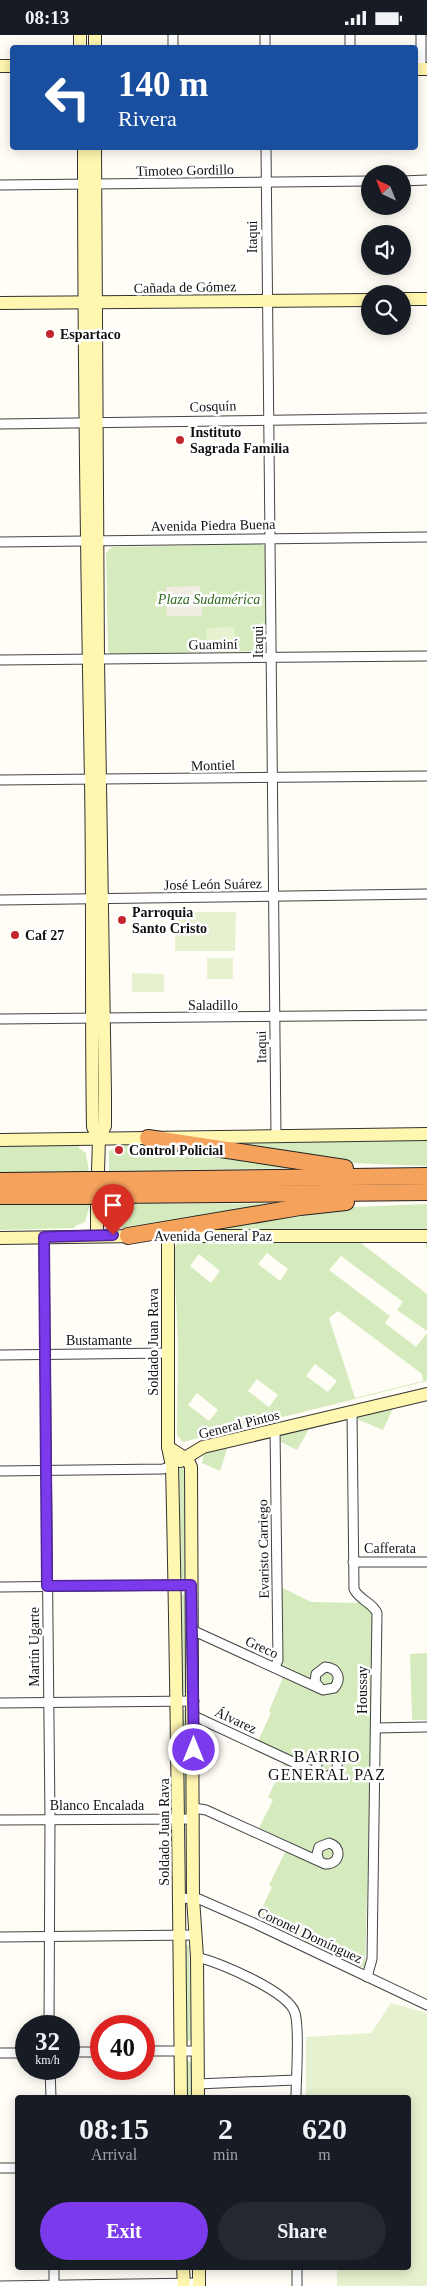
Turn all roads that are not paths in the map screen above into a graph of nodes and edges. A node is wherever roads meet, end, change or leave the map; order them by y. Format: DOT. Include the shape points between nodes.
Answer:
graph roads {
  1 [pos="420,35"];
  2 [pos="421,69"];
  3 [pos="84,150"];
  4 [pos="95,150"];
  5 [pos="266,150"];
  6 [pos="427,180"];
  7 [pos="361,181"];
  8 [pos="411,181"];
  9 [pos="266,183"];
  10 [pos="0,185"];
  11 [pos="90,185"];
  12 [pos="411,299"];
  13 [pos="427,299"];
  14 [pos="361,300"];
  15 [pos="266,301"];
  16 [pos="0,303"];
  17 [pos="91,303"];
  18 [pos="427,418"];
  19 [pos="269,419"];
  20 [pos="92,423"];
  21 [pos="0,424"];
  22 [pos="427,537"];
  23 [pos="271,538"];
  24 [pos="92,541"];
  25 [pos="0,542"];
  26 [pos="427,656"];
  27 [pos="271,657"];
  28 [pos="0,660"];
  29 [pos="93,661"];
  30 [pos="427,776"];
  31 [pos="273,777"];
  32 [pos="0,780"];
  33 [pos="95,781"];
  34 [pos="427,894"];
  35 [pos="275,896"];
  36 [pos="0,900"];
  37 [pos="97,900"];
  38 [pos="427,1015"];
  39 [pos="275,1018"];
  40 [pos="0,1019"];
  41 [pos="97,1019"];
  42 [pos="427,1134"];
  43 [pos="276,1136"];
  44 [pos="148,1138"];
  45 [pos="99,1139"];
  46 [pos="0,1140"];
  47 [pos="427,1176"];
  48 [pos="0,1181"];
  49 [pos="92,1188"];
  50 [pos="112,1188"];
  51 [pos="427,1193"];
  52 [pos="0,1196"];
  53 [pos="97,1235"];
  54 [pos="128,1236"];
  55 [pos="427,1236"];
  56 [pos="44,1237"];
  57 [pos="168,1237"];
  58 [pos="0,1238"];
  59 [pos="169,1353"];
  60 [pos="45,1354"];
  61 [pos="0,1355"];
  62 [pos="427,1394"];
  63 [pos="352,1413"];
  64 [pos="275,1430"];
  65 [pos="168,1447"];
  66 [pos="185,1458"];
  67 [pos="172,1466"];
  68 [pos="0,1471"];
  69 [pos="48,1471"];
  70 [pos="354,1562"];
  71 [pos="427,1562"];
  72 [pos="175,1584"];
  73 [pos="191,1585"];
  74 [pos="47,1586"];
  75 [pos="0,1587"];
  76 [pos="194,1631"];
  77 [pos="275,1667"];
  78 [pos="320,1688"];
  79 [pos="178,1701"];
  80 [pos="194,1701"];
  81 [pos="0,1703"];
  82 [pos="48,1703"];
  83 [pos="194,1716"];
  84 [pos="427,1727"];
  85 [pos="376,1728"];
  86 [pos="321,1775"];
  87 [pos="194,1813"];
  88 [pos="179,1818"];
  89 [pos="50,1819"];
  90 [pos="0,1820"];
  91 [pos="319,1861"];
  92 [pos="179,1898"];
  93 [pos="193,1898"];
  94 [pos="178,1935"];
  95 [pos="196,1935"];
  96 [pos="0,1937"];
  97 [pos="49,1937"];
  98 [pos="197,1957"];
  99 [pos="367,1977"];
  100 [pos="427,2005"];
  101 [pos="50,2015"];
  102 [pos="155,2051"];
  103 [pos="181,2051"];
  104 [pos="197,2051"];
  105 [pos="0,2053"];
  106 [pos="15,2053"];
  107 [pos="50,2080"];
  108 [pos="296,2080"];
  109 [pos="198,2084"];
  110 [pos="51,2095"];
  111 [pos="181,2095"];
  112 [pos="198,2095"];
  113 [pos="296,2095"];
  114 [pos="0,2168"];
  115 [pos="15,2168"];
  116 [pos="54,2270"];
  117 [pos="184,2270"];
  118 [pos="198,2270"];
  119 [pos="297,2270"];
  120 [pos="199,2284"];
  121 [pos="54,2285"];
  122 [pos="184,2285"];
  123 [pos="0,2286"];
  124 [pos="297,2286"];
  1 -- 2 [label="street"];
  3 -- 11 [label="street"];
  4 -- 11 [label="street"];
  5 -- 9 [label="street, Itaqui"];
  6 -- 8 [label="street"];
  7 -- 9 [label="street, Timoteo Gordillo"];
  9 -- 11 [label="street, Timoteo Gordillo"];
  9 -- 15 [label="street, Itaqui"];
  10 -- 11 [label="street, Timoteo Gordillo"];
  11 -- 17 [label="street"];
  12 -- 13 [label="street"];
  14 -- 15 [label="street, Cañada de Gómez"];
  15 -- 17 [label="street, Cañada de Gómez"];
  15 -- 19 [label="street, Itaqui"];
  16 -- 17 [label="street, Cañada de Gómez"];
  17 -- 20 [label="street"];
  18 -- 19 [label="street, Cosquín"];
  19 -- 20 [label="street, Cosquín"];
  19 -- 23 [label="street, Itaqui"];
  20 -- 21 [label="street, Cosquín"];
  20 -- 24 [label="street"];
  22 -- 23 [label="street, Avenida Piedra Buena"];
  23 -- 24 [label="street, Avenida Piedra Buena"];
  23 -- 27 [label="street, Itaqui"];
  24 -- 25 [label="street, Avenida Piedra Buena"];
  24 -- 29 [label="street"];
  26 -- 27 [label="street, Guaminí"];
  27 -- 29 [label="street, Guaminí"];
  27 -- 31 [label="street, Itaqui"];
  28 -- 29 [label="street, Guaminí"];
  29 -- 33 [label="street"];
  30 -- 31 [label="street, Montiel"];
  31 -- 33 [label="street, Montiel"];
  31 -- 35 [label="street, Itaqui"];
  32 -- 33 [label="street, Montiel"];
  33 -- 37 [label="street"];
  34 -- 35 [label="street, José León Suárez"];
  35 -- 37 [label="street, José León Suárez"];
  35 -- 39 [label="street, Itaqui"];
  36 -- 37 [label="street, José León Suárez"];
  37 -- 41 [label="street"];
  38 -- 39 [label="street, Saladillo"];
  39 -- 41 [label="street, Saladillo"];
  39 -- 43 [label="street, Itaqui"];
  40 -- 41 [label="street, Saladillo"];
  41 -- 45 [label="street" via="105,1126"];
  42 -- 43 [label="street"];
  43 -- 44 [label="street"];
  44 -- 45 [label="street"];
  44 -- 47 [label="highway" via="334,1167"];
  45 -- 46 [label="street"];
  45 -- 49 [label="street"];
  47 -- 50 [label="highway"];
  48 -- 49 [label="highway"];
  49 -- 50 [label="highway, bridge"];
  49 -- 52 [label="highway"];
  49 -- 53 [label="street"];
  50 -- 51 [label="highway"];
  51 -- 54 [label="highway" via="300,1207"];
  53 -- 54 [label="street, Avenida General Paz"];
  53 -- 56 [label="street, Avenida General Paz"];
  54 -- 57 [label="street, Avenida General Paz"];
  55 -- 57 [label="street, Avenida General Paz"];
  56 -- 58 [label="street, Avenida General Paz"];
  56 -- 60 [label="street, Martín Ugarte"];
  57 -- 59 [label="street, Soldado Juan Rava"];
  59 -- 60 [label="street, Bustamante"];
  59 -- 65 [label="street, Soldado Juan Rava"];
  60 -- 61 [label="street, Bustamante"];
  60 -- 69 [label="street, Martín Ugarte"];
  62 -- 63 [label="street, General Pintos"];
  63 -- 64 [label="street, General Pintos"];
  63 -- 70 [label="street, Houssay"];
  64 -- 66 [label="street, General Pintos" via="203,1447"];
  64 -- 77 [label="street, Evaristo Carriego" via="278,1660"];
  65 -- 66 [label="street"];
  65 -- 67 [label="street, Soldado Juan Rava"];
  66 -- 67 [label="street, General Pintos"];
  66 -- 73 [label="street" via="191,1467"];
  67 -- 69 [label="street, General Pintos" via="163,1469"];
  67 -- 72 [label="street, Soldado Juan Rava"];
  68 -- 69 [label="street, General Pintos"];
  69 -- 74 [label="street, Martín Ugarte"];
  70 -- 71 [label="street, Cafferata"];
  70 -- 85 [label="street, Houssay" via="356,1594 377,1613"];
  72 -- 73 [label="street"];
  72 -- 74 [label="street"];
  72 -- 79 [label="street, Soldado Juan Rava"];
  73 -- 76 [label="street"];
  74 -- 75 [label="street"];
  74 -- 82 [label="street, Martín Ugarte"];
  76 -- 77 [label="street, Greco"];
  76 -- 80 [label="street"];
  77 -- 78 [label="street, Greco"];
  79 -- 80 [label="street"];
  79 -- 82 [label="street"];
  79 -- 88 [label="street, Soldado Juan Rava"];
  80 -- 83 [label="street"];
  81 -- 82 [label="street"];
  82 -- 89 [label="street, Martín Ugarte"];
  83 -- 86 [label="street, Álvarez"];
  83 -- 87 [label="street"];
  84 -- 85 [label="street"];
  85 -- 99 [label="street, Houssay" via="372,1959"];
  87 -- 88 [label="street, Blanco Encalada"];
  87 -- 91 [label="street, Blanco Encalada" via="206,1810"];
  87 -- 93 [label="street"];
  88 -- 89 [label="street, Blanco Encalada"];
  88 -- 92 [label="street, Soldado Juan Rava"];
  89 -- 90 [label="street, Blanco Encalada"];
  89 -- 97 [label="street, Martín Ugarte"];
  92 -- 93 [label="street, Coronel Domínguez"];
  92 -- 94 [label="street, Soldado Juan Rava"];
  93 -- 95 [label="street"];
  93 -- 99 [label="street, Coronel Domínguez"];
  94 -- 95 [label="street"];
  94 -- 97 [label="street"];
  94 -- 103 [label="street, Soldado Juan Rava"];
  95 -- 98 [label="street"];
  96 -- 97 [label="street"];
  97 -- 101 [label="street, Martín Ugarte"];
  98 -- 104 [label="street"];
  98 -- 108 [label="street" via="276,1992 291,2005 296,2022"];
  99 -- 100 [label="street, Coronel Domínguez"];
  102 -- 103 [label="street"];
  103 -- 104 [label="street"];
  103 -- 111 [label="street, Soldado Juan Rava"];
  104 -- 109 [label="street"];
  105 -- 106 [label="street"];
  107 -- 110 [label="street"];
  108 -- 109 [label="street"];
  108 -- 113 [label="street"];
  109 -- 112 [label="street"];
  114 -- 115 [label="street"];
  116 -- 121 [label="street"];
  117 -- 122 [label="street"];
  118 -- 120 [label="street"];
  119 -- 124 [label="street"];
  120 -- 122 [label="street"];
  121 -- 122 [label="street"];
  121 -- 123 [label="street"];
}
